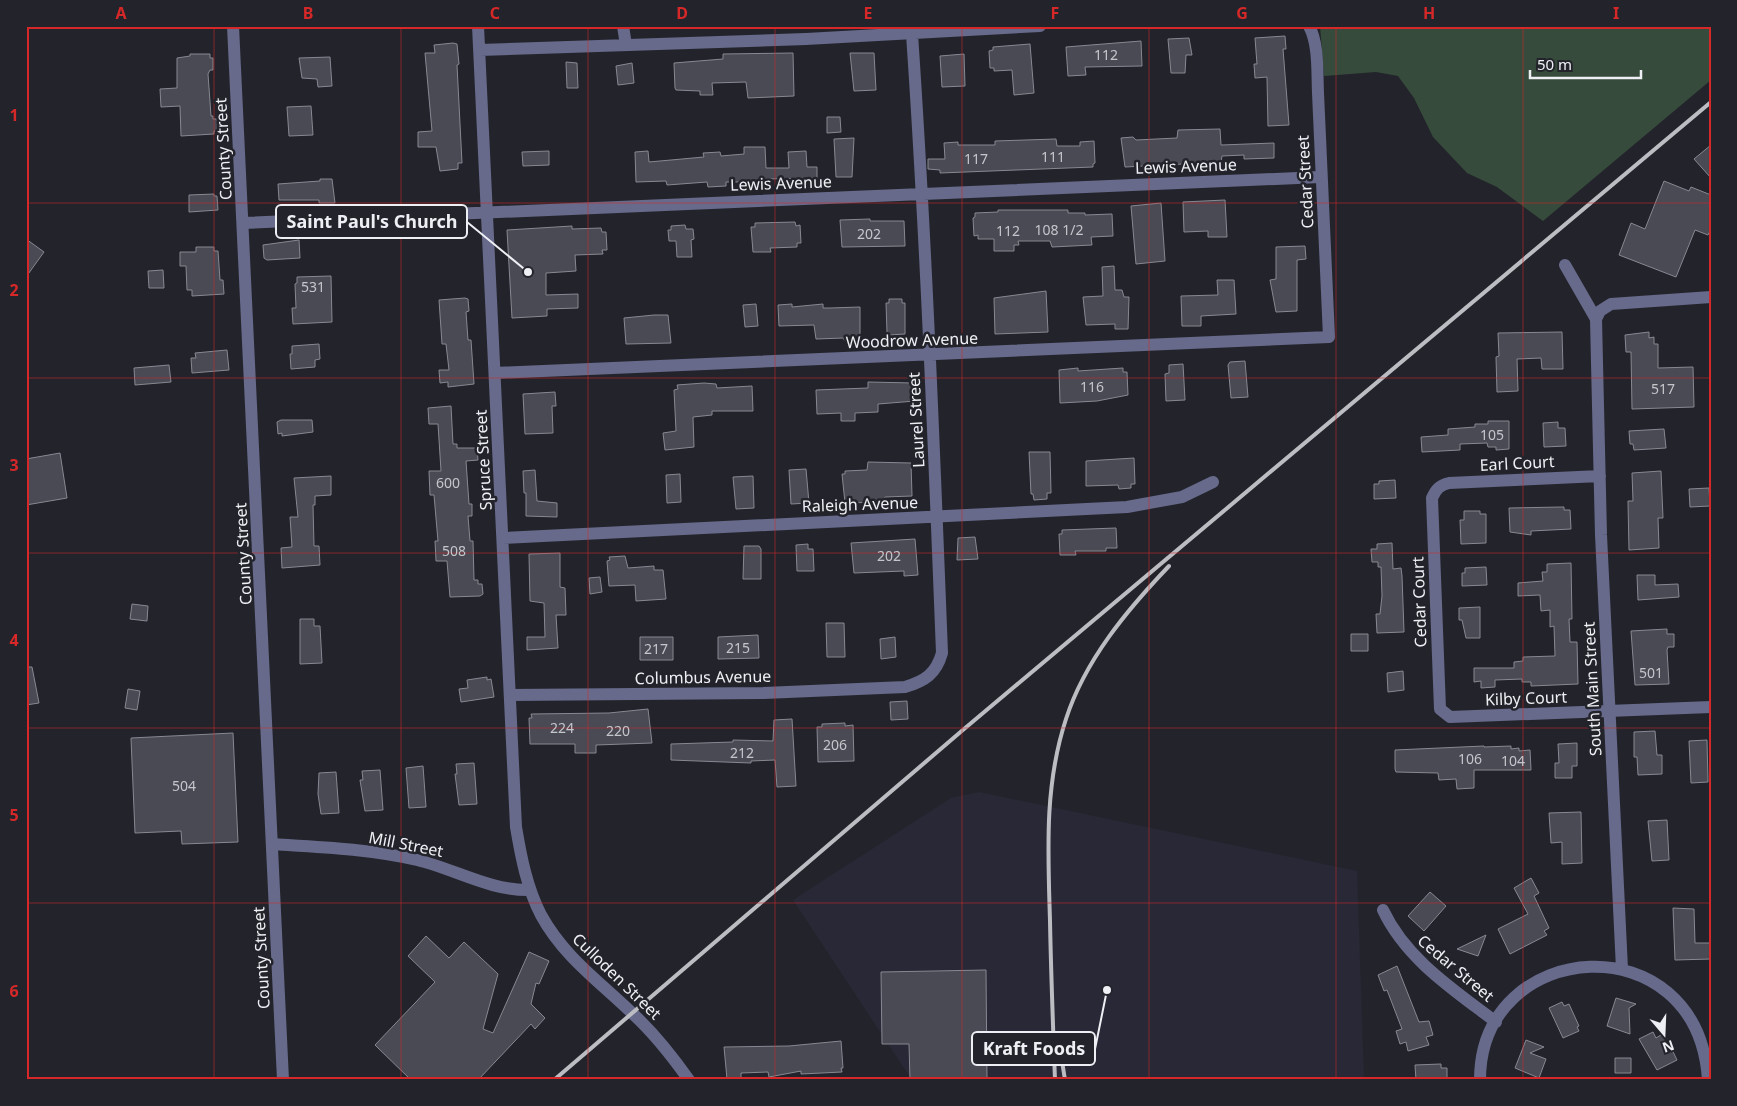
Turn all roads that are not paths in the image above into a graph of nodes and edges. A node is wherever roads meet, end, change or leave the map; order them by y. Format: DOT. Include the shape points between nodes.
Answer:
graph roads {
  1 [pos="233,26"];
  2 [pos="478,26"];
  3 [pos="624,26"];
  4 [pos="1040,26"];
  5 [pos="1309,26"];
  6 [pos="912,34"];
  7 [pos="626,45"];
  8 [pos="480,50"];
  9 [pos="1320,177"];
  10 [pos="922,194"];
  11 [pos="488,212"];
  12 [pos="243,223"];
  13 [pos="1565,265"];
  14 [pos="1711,297"];
  15 [pos="1596,319"];
  16 [pos="1330,337"];
  17 [pos="929,355"];
  18 [pos="495,373"];
  19 [pos="1600,476"];
  20 [pos="1213,482"];
  21 [pos="1438,488"];
  22 [pos="937,517"];
  23 [pos="503,538"];
  24 [pos="896,687"];
  25 [pos="510,695"];
  26 [pos="1711,707"];
  27 [pos="1610,711"];
  28 [pos="1444,714"];
  29 [pos="272,844"];
  30 [pos="530,890"];
  31 [pos="1383,910"];
  32 [pos="1622,968"];
  33 [pos="1496,1022"];
  34 [pos="283,1080"];
  35 [pos="689,1080"];
  36 [pos="1480,1080"];
  37 [pos="1708,1080"];
  1 -- 12 [label="street, County Street"];
  2 -- 8 [label="street, Spruce Street"];
  3 -- 7 [label="street"];
  4 -- 6 [label="street"];
  5 -- 9 [label="street, Cedar Street" via="1315,54"];
  6 -- 7 [label="street"];
  6 -- 10 [label="street, Laurel Street"];
  7 -- 8 [label="street"];
  8 -- 11 [label="street, Spruce Street"];
  9 -- 10 [label="street, Lewis Avenue"];
  9 -- 16 [label="street, Cedar Street"];
  10 -- 11 [label="street, Lewis Avenue"];
  10 -- 17 [label="street, Laurel Street"];
  11 -- 12 [label="street, Lewis Avenue"];
  11 -- 18 [label="street, Spruce Street"];
  12 -- 29 [label="street, County Street"];
  13 -- 15 [label="street, South Main Street"];
  14 -- 15 [label="street" via="1611,304 1600,311"];
  15 -- 19 [label="street, South Main Street"];
  16 -- 17 [label="street, Woodrow Avenue"];
  17 -- 18 [label="street, Woodrow Avenue"];
  17 -- 22 [label="street, Laurel Street"];
  18 -- 23 [label="street, Spruce Street"];
  19 -- 21 [label="street, Earl Court" via="1449,483"];
  19 -- 27 [label="street, South Main Street"];
  20 -- 22 [label="street, Raleigh Avenue" via="1163,502"];
  21 -- 28 [label="street, Cedar Court" via="1432,498 1439,704"];
  22 -- 23 [label="street, Raleigh Avenue"];
  22 -- 24 [label="street, Laurel Street" via="942,653 932,674 921,682"];
  23 -- 25 [label="street, Spruce Street"];
  24 -- 25 [label="street, Columbus Avenue" via="782,692"];
  25 -- 30 [label="street, Spruce Street" via="516,827"];
  26 -- 27 [label="street, Kilby Court"];
  27 -- 28 [label="street, Kilby Court" via="1450,717"];
  27 -- 32 [label="street, South Main Street"];
  29 -- 30 [label="street, Mill Street" via="395,856 459,872 498,888"];
  29 -- 34 [label="street, County Street"];
  30 -- 35 [label="street, Culloden Street" via="541,914 572,959 653,1033"];
  31 -- 33 [label="street, Cedar Street" via="1403,944 1455,991"];
  32 -- 33 [label="street, Cedar Street" via="1588,967 1549,975 1522,991"];
  32 -- 37 [label="street" via="1655,981 1680,1004 1701,1040"];
  33 -- 36 [label="street, Cedar Street" via="1484,1047"];
}
